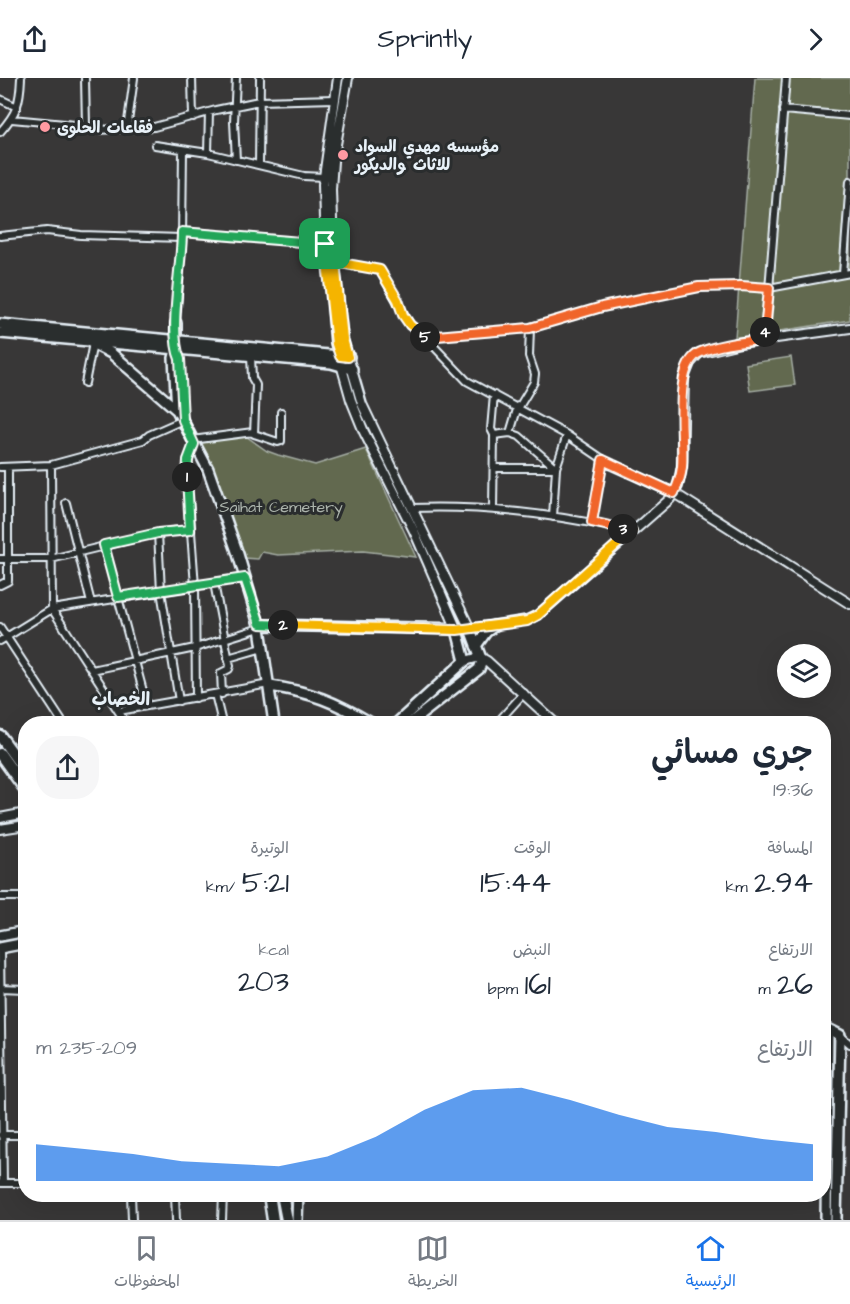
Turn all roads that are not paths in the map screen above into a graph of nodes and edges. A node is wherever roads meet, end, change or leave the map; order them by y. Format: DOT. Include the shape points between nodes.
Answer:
graph roads {
  1 [pos="21,78"];
  2 [pos="85,78"];
  3 [pos="134,78"];
  4 [pos="192,78"];
  5 [pos="236,78"];
  6 [pos="260,78"];
  7 [pos="338,78"];
  8 [pos="348,78"];
  9 [pos="786,78"];
  10 [pos="0,99"];
  11 [pos="335,99"];
  12 [pos="258,101"];
  13 [pos="236,105"];
  14 [pos="17,107"];
  15 [pos="783,110"];
  16 [pos="209,112"];
  17 [pos="850,116"];
  18 [pos="192,117"];
  19 [pos="12,118"];
  20 [pos="86,126"];
  21 [pos="127,129"];
  22 [pos="0,132"];
  23 [pos="155,145"];
  24 [pos="183,150"];
  25 [pos="208,153"];
  26 [pos="236,160"];
  27 [pos="259,165"];
  28 [pos="324,177"];
  29 [pos="850,181"];
  30 [pos="850,189"];
  31 [pos="182,235"];
  32 [pos="0,236"];
  33 [pos="325,244"];
  34 [pos="335,262"];
  35 [pos="846,273"];
  36 [pos="769,288"];
  37 [pos="176,323"];
  38 [pos="0,324"];
  39 [pos="530,328"];
  40 [pos="850,328"];
  41 [pos="0,333"];
  42 [pos="425,337"];
  43 [pos="765,339"];
  44 [pos="91,342"];
  45 [pos="176,346"];
  46 [pos="251,356"];
  47 [pos="344,357"];
  48 [pos="347,367"];
  49 [pos="85,383"];
  50 [pos="494,395"];
  51 [pos="518,407"];
  52 [pos="177,410"];
  53 [pos="281,412"];
  54 [pos="183,420"];
  55 [pos="253,432"];
  56 [pos="510,433"];
  57 [pos="494,435"];
  58 [pos="567,435"];
  59 [pos="193,442"];
  60 [pos="603,460"];
  61 [pos="51,465"];
  62 [pos="0,467"];
  63 [pos="8,467"];
  64 [pos="495,468"];
  65 [pos="556,468"];
  66 [pos="674,493"];
  67 [pos="66,503"];
  68 [pos="412,508"];
  69 [pos="493,508"];
  70 [pos="553,517"];
  71 [pos="592,522"];
  72 [pos="190,530"];
  73 [pos="632,531"];
  74 [pos="158,533"];
  75 [pos="104,545"];
  76 [pos="78,552"];
  77 [pos="3,559"];
  78 [pos="51,560"];
  79 [pos="245,578"];
  80 [pos="214,583"];
  81 [pos="0,585"];
  82 [pos="195,586"];
  83 [pos="161,591"];
  84 [pos="118,597"];
  85 [pos="91,603"];
  86 [pos="850,604"];
  87 [pos="51,609"];
  88 [pos="260,626"];
  89 [pos="494,626"];
  90 [pos="0,627"];
  91 [pos="470,629"];
  92 [pos="457,630"];
  93 [pos="6,637"];
  94 [pos="224,640"];
  95 [pos="0,641"];
  96 [pos="476,646"];
  97 [pos="195,648"];
  98 [pos="263,648"];
  99 [pos="171,654"];
  100 [pos="480,657"];
  101 [pos="228,658"];
  102 [pos="136,661"];
  103 [pos="465,661"];
  104 [pos="92,670"];
  105 [pos="270,685"];
  106 [pos="524,693"];
  107 [pos="219,694"];
  108 [pos="196,698"];
  109 [pos="178,701"];
  110 [pos="147,706"];
  111 [pos="119,711"];
  112 [pos="58,716"];
  113 [pos="122,716"];
  114 [pos="221,716"];
  115 [pos="273,716"];
  116 [pos="359,716"];
  117 [pos="405,716"];
  118 [pos="419,716"];
  119 [pos="503,716"];
  120 [pos="548,716"];
  121 [pos="0,736"];
  122 [pos="0,754"];
  123 [pos="18,761"];
  124 [pos="18,779"];
  125 [pos="18,815"];
  126 [pos="0,818"];
  127 [pos="18,826"];
  128 [pos="0,829"];
  129 [pos="0,897"];
  130 [pos="18,897"];
  131 [pos="18,933"];
  132 [pos="0,936"];
  133 [pos="18,945"];
  134 [pos="0,948"];
  135 [pos="0,988"];
  136 [pos="18,989"];
  137 [pos="831,1030"];
  138 [pos="840,1035"];
  139 [pos="0,1038"];
  140 [pos="850,1044"];
  141 [pos="1,1125"];
  142 [pos="1,1135"];
  143 [pos="18,1135"];
  144 [pos="1,1183"];
  145 [pos="18,1183"];
  146 [pos="131,1202"];
  147 [pos="176,1202"];
  148 [pos="223,1202"];
  149 [pos="270,1202"];
  150 [pos="284,1202"];
  151 [pos="298,1202"];
  152 [pos="826,1202"];
  153 [pos="132,1220"];
  154 [pos="176,1220"];
  155 [pos="222,1220"];
  156 [pos="273,1220"];
  157 [pos="287,1220"];
  158 [pos="297,1220"];
  159 [pos="826,1220"];
  160 [pos="836,1220"];
  1 -- 14 [label="street"];
  2 -- 20 [label="street"];
  3 -- 21 [label="street"];
  4 -- 18 [label="street"];
  5 -- 13 [label="street"];
  6 -- 12 [label="street"];
  7 -- 11 [label="street"];
  8 -- 34 [label="street" via="331,189"];
  9 -- 15 [label="street"];
  10 -- 14 [label="street"];
  11 -- 12 [label="street"];
  11 -- 28 [label="street"];
  12 -- 13 [label="street"];
  12 -- 27 [label="street"];
  13 -- 16 [label="street"];
  13 -- 26 [label="street"];
  14 -- 19 [label="street"];
  15 -- 17 [label="street"];
  15 -- 36 [label="street"];
  16 -- 18 [label="street"];
  16 -- 25 [label="street"];
  18 -- 21 [label="street"];
  19 -- 20 [label="street"];
  19 -- 22 [label="street"];
  20 -- 21 [label="street" via="98,130"];
  23 -- 24 [label="street"];
  24 -- 25 [label="street"];
  24 -- 31 [label="street"];
  25 -- 26 [label="street"];
  26 -- 27 [label="street"];
  27 -- 28 [label="street"];
  28 -- 33 [label="street"];
  29 -- 30 [label="street"];
  30 -- 35 [label="street"];
  31 -- 32 [label="street" via="47,231"];
  31 -- 33 [label="street"];
  31 -- 37 [label="street"];
  33 -- 47 [label="street" via="336,344"];
  34 -- 42 [label="street" via="380,270 403,315"];
  34 -- 47 [label="street"];
  35 -- 36 [label="street"];
  36 -- 39 [label="street" via="699,287 602,307"];
  36 -- 43 [label="street"];
  37 -- 45 [label="main road"];
  38 -- 45 [label="main road"];
  39 -- 42 [label="street"];
  39 -- 51 [label="street" via="529,356 534,382"];
  40 -- 43 [label="street"];
  41 -- 44 [label="main road"];
  42 -- 50 [label="street" via="467,381"];
  43 -- 66 [label="street" via="699,353 690,363 682,392 682,466"];
  44 -- 45 [label="main road"];
  44 -- 49 [label="street"];
  44 -- 52 [label="main road" via="111,353"];
  45 -- 46 [label="main road"];
  45 -- 47 [label="main road"];
  45 -- 52 [label="main road"];
  45 -- 54 [label="main road"];
  46 -- 48 [label="main road"];
  46 -- 55 [label="street" via="256,385"];
  47 -- 48 [label="street"];
  48 -- 68 [label="street"];
  48 -- 92 [label="street" via="351,400 364,432 414,531"];
  50 -- 51 [label="street"];
  50 -- 57 [label="street" via="490,429"];
  51 -- 56 [label="street"];
  51 -- 58 [label="street"];
  52 -- 54 [label="main road"];
  53 -- 55 [label="street" via="280,442"];
  54 -- 59 [label="main road"];
  54 -- 61 [label="street" via="143,440"];
  55 -- 59 [label="street"];
  56 -- 57 [label="street"];
  56 -- 65 [label="street" via="519,436"];
  57 -- 64 [label="street"];
  58 -- 60 [label="street"];
  58 -- 65 [label="street"];
  59 -- 72 [label="street" via="187,478"];
  59 -- 79 [label="main road" via="219,497"];
  60 -- 66 [label="street"];
  60 -- 71 [label="street"];
  61 -- 63 [label="street"];
  61 -- 78 [label="street"];
  62 -- 63 [label="street"];
  63 -- 77 [label="street"];
  64 -- 65 [label="street"];
  64 -- 69 [label="street"];
  65 -- 70 [label="street"];
  66 -- 73 [label="street"];
  66 -- 86 [label="street"];
  67 -- 76 [label="street"];
  68 -- 69 [label="street"];
  68 -- 91 [label="street"];
  69 -- 70 [label="street"];
  70 -- 71 [label="street"];
  71 -- 73 [label="street"];
  72 -- 74 [label="street"];
  72 -- 82 [label="street"];
  73 -- 89 [label="street" via="538,615 527,621"];
  74 -- 75 [label="street"];
  74 -- 83 [label="street"];
  75 -- 76 [label="street"];
  75 -- 84 [label="street"];
  76 -- 78 [label="street"];
  76 -- 85 [label="street"];
  77 -- 78 [label="street"];
  77 -- 81 [label="street" via="8,581"];
  78 -- 87 [label="street"];
  79 -- 80 [label="street"];
  79 -- 88 [label="main road"];
  80 -- 82 [label="street"];
  80 -- 94 [label="street"];
  82 -- 83 [label="street"];
  82 -- 97 [label="street"];
  83 -- 84 [label="street"];
  83 -- 99 [label="street"];
  84 -- 85 [label="street"];
  84 -- 102 [label="street"];
  85 -- 87 [label="street"];
  87 -- 93 [label="street"];
  87 -- 104 [label="street"];
  88 -- 92 [label="main road"];
  88 -- 94 [label="street"];
  88 -- 98 [label="main road"];
  89 -- 91 [label="street"];
  89 -- 96 [label="main road"];
  90 -- 93 [label="street"];
  91 -- 92 [label="main road"];
  91 -- 96 [label="main road"];
  92 -- 103 [label="main road"];
  93 -- 95 [label="street"];
  93 -- 112 [label="street"];
  94 -- 97 [label="street"];
  94 -- 101 [label="street"];
  96 -- 100 [label="main road"];
  97 -- 99 [label="street"];
  97 -- 108 [label="street"];
  98 -- 101 [label="street"];
  98 -- 105 [label="main road"];
  99 -- 102 [label="street"];
  99 -- 109 [label="street"];
  100 -- 103 [label="street"];
  100 -- 106 [label="street"];
  100 -- 118 [label="main road" via="479,669"];
  101 -- 107 [label="street" via="230,668 220,675"];
  102 -- 104 [label="street"];
  102 -- 110 [label="street"];
  103 -- 117 [label="main road"];
  104 -- 111 [label="street"];
  105 -- 107 [label="street"];
  105 -- 115 [label="main road"];
  105 -- 116 [label="main road" via="331,700"];
  106 -- 119 [label="street"];
  106 -- 120 [label="street"];
  107 -- 108 [label="street"];
  107 -- 114 [label="street"];
  108 -- 109 [label="street"];
  109 -- 110 [label="street"];
  110 -- 111 [label="street"];
  111 -- 113 [label="street"];
  121 -- 123 [label="main road"];
  122 -- 124 [label="main road"];
  125 -- 126 [label="street"];
  127 -- 128 [label="street"];
  129 -- 130 [label="street"];
  131 -- 132 [label="main road"];
  133 -- 134 [label="main road"];
  134 -- 135 [label="street"];
  135 -- 136 [label="street"];
  135 -- 139 [label="street"];
  137 -- 138 [label="main road"];
  138 -- 140 [label="street"];
  138 -- 160 [label="main road"];
  139 -- 141 [label="street"];
  141 -- 142 [label="street"];
  142 -- 143 [label="street"];
  142 -- 144 [label="street"];
  144 -- 145 [label="street"];
  146 -- 153 [label="street"];
  147 -- 154 [label="street"];
  148 -- 155 [label="street"];
  149 -- 156 [label="main road"];
  150 -- 157 [label="main road"];
  151 -- 158 [label="main road"];
  152 -- 159 [label="main road"];
}
